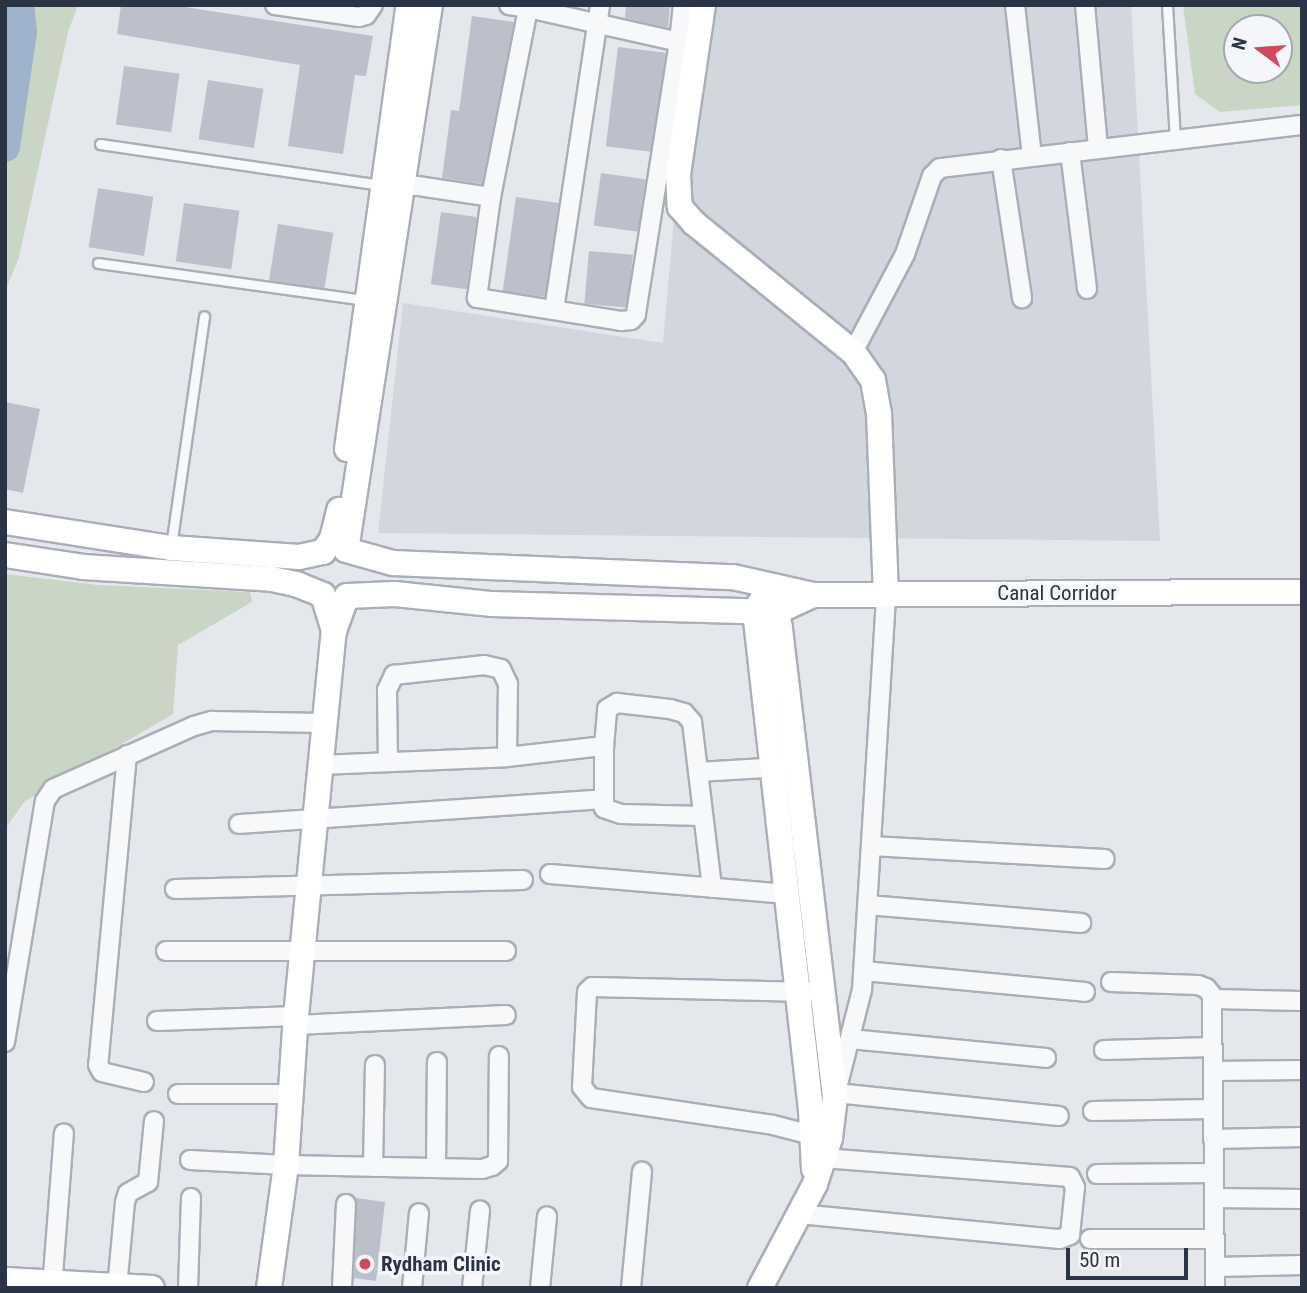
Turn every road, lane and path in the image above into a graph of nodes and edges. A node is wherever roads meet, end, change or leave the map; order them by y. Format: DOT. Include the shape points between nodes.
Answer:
graph roads {
  1 [pos="275,5"];
  2 [pos="373,5"];
  3 [pos="409,5"];
  4 [pos="430,5"];
  5 [pos="509,5"];
  6 [pos="600,5"];
  7 [pos="683,5"];
  8 [pos="703,5"];
  9 [pos="1015,5"];
  10 [pos="1085,5"];
  11 [pos="1167,5"];
  12 [pos="528,7"];
  13 [pos="597,23"];
  14 [pos="679,42"];
  15 [pos="1302,125"];
  16 [pos="1175,140"];
  17 [pos="100,144"];
  18 [pos="1098,148"];
  19 [pos="1070,152"];
  20 [pos="1032,156"];
  21 [pos="1001,159"];
  22 [pos="392,185"];
  23 [pos="491,197"];
  24 [pos="98,263"];
  25 [pos="1087,289"];
  26 [pos="1022,298"];
  27 [pos="366,300"];
  28 [pos="554,310"];
  29 [pos="204,316"];
  30 [pos="853,352"];
  31 [pos="5,522"];
  32 [pos="171,548"];
  33 [pos="335,551"];
  34 [pos="5,555"];
  35 [pos="770,585"];
  36 [pos="1302,592"];
  37 [pos="886,594"];
  38 [pos="335,595"];
  39 [pos="813,595"];
  40 [pos="766,611"];
  41 [pos="324,723"];
  42 [pos="604,747"];
  43 [pos="127,755"];
  44 [pos="508,757"];
  45 [pos="388,762"];
  46 [pos="320,765"];
  47 [pos="785,767"];
  48 [pos="698,772"];
  49 [pos="602,799"];
  50 [pos="703,816"];
  51 [pos="315,818"];
  52 [pos="239,824"];
  53 [pos="871,846"];
  54 [pos="1105,859"];
  55 [pos="550,874"];
  56 [pos="523,880"];
  57 [pos="308,888"];
  58 [pos="712,888"];
  59 [pos="175,889"];
  60 [pos="787,894"];
  61 [pos="867,905"];
  62 [pos="1081,923"];
  63 [pos="166,951"];
  64 [pos="506,951"];
  65 [pos="302,953"];
  66 [pos="864,971"];
  67 [pos="1111,982"];
  68 [pos="810,992"];
  69 [pos="1084,992"];
  70 [pos="1212,999"];
  71 [pos="1302,1001"];
  72 [pos="506,1015"];
  73 [pos="296,1020"];
  74 [pos="157,1021"];
  75 [pos="850,1039"];
  76 [pos="5,1042"];
  77 [pos="1212,1047"];
  78 [pos="1104,1049"];
  79 [pos="499,1055"];
  80 [pos="1046,1058"];
  81 [pos="437,1062"];
  82 [pos="375,1065"];
  83 [pos="1302,1070"];
  84 [pos="1213,1071"];
  85 [pos="144,1082"];
  86 [pos="178,1094"];
  87 [pos="291,1094"];
  88 [pos="835,1095"];
  89 [pos="1213,1109"];
  90 [pos="1093,1111"];
  91 [pos="1059,1116"];
  92 [pos="154,1121"];
  93 [pos="64,1133"];
  94 [pos="812,1135"];
  95 [pos="1302,1137"];
  96 [pos="1213,1139"];
  97 [pos="823,1158"];
  98 [pos="190,1160"];
  99 [pos="286,1165"];
  100 [pos="373,1167"];
  101 [pos="436,1168"];
  102 [pos="642,1172"];
  103 [pos="1214,1173"];
  104 [pos="1097,1174"];
  105 [pos="815,1184"];
  106 [pos="191,1198"];
  107 [pos="1214,1198"];
  108 [pos="1302,1199"];
  109 [pos="346,1204"];
  110 [pos="480,1210"];
  111 [pos="419,1213"];
  112 [pos="799,1214"];
  113 [pos="547,1216"];
  114 [pos="1090,1239"];
  115 [pos="1214,1239"];
  116 [pos="1302,1265"];
  117 [pos="1215,1267"];
  118 [pos="5,1280"];
  119 [pos="52,1285"];
  120 [pos="117,1287"];
  121 [pos="152,1288"];
  122 [pos="188,1288"];
  123 [pos="269,1288"];
  124 [pos="342,1288"];
  125 [pos="412,1288"];
  126 [pos="472,1288"];
  127 [pos="540,1288"];
  128 [pos="632,1288"];
  129 [pos="760,1288"];
  130 [pos="1215,1288"];
  1 -- 2 [label="street" via="359,17"];
  3 -- 22 [label="street"];
  4 -- 22 [label="street"];
  5 -- 12 [label="street"];
  6 -- 13 [label="street"];
  7 -- 14 [label="street"];
  8 -- 30 [label="street" via="678,174 680,206 694,223"];
  9 -- 20 [label="street"];
  10 -- 18 [label="street"];
  11 -- 16 [label="lane"];
  12 -- 13 [label="street"];
  12 -- 23 [label="street"];
  13 -- 14 [label="street"];
  13 -- 28 [label="street"];
  14 -- 28 [label="street" via="636,315 621,321"];
  15 -- 16 [label="street"];
  16 -- 18 [label="street"];
  17 -- 22 [label="lane"];
  18 -- 19 [label="street"];
  19 -- 20 [label="street"];
  19 -- 25 [label="street"];
  20 -- 21 [label="street"];
  21 -- 26 [label="street"];
  21 -- 30 [label="street" via="940,168 932,176 915,232"];
  22 -- 23 [label="street"];
  22 -- 27 [label="street"];
  22 -- 33 [label="street" via="373,388"];
  23 -- 28 [label="street" via="477,298"];
  24 -- 27 [label="lane"];
  27 -- 33 [label="street" via="332,538"];
  29 -- 32 [label="lane"];
  30 -- 37 [label="street" via="873,380 879,413"];
  31 -- 32 [label="street"];
  32 -- 33 [label="street" via="274,557"];
  33 -- 35 [label="street" via="393,563 733,577"];
  33 -- 38 [label="street" via="313,565 312,573 313,581"];
  33 -- 38 [label="street" via="358,561 361,576 354,591"];
  34 -- 38 [label="street" via="83,567 272,579"];
  35 -- 39 [label="street"];
  35 -- 40 [label="street"];
  36 -- 37 [label="street, Canal Corridor"];
  37 -- 39 [label="street, Canal Corridor"];
  37 -- 53 [label="street"];
  38 -- 40 [label="street"];
  38 -- 41 [label="street"];
  39 -- 40 [label="street"];
  40 -- 47 [label="street"];
  41 -- 43 [label="street" via="212,721"];
  41 -- 46 [label="street"];
  42 -- 44 [label="street"];
  42 -- 48 [label="street" via="607,709 617,703 670,709 684,713 692,722"];
  42 -- 49 [label="street"];
  43 -- 76 [label="street" via="53,789 44,800"];
  43 -- 85 [label="street" via="97,1065 102,1072"];
  44 -- 45 [label="street"];
  44 -- 45 [label="street" via="508,684 501,669 484,665 394,675 387,690"];
  45 -- 46 [label="street"];
  46 -- 51 [label="street"];
  47 -- 48 [label="street"];
  47 -- 60 [label="street"];
  47 -- 68 [label="street"];
  48 -- 50 [label="street"];
  49 -- 50 [label="street" via="610,812"];
  49 -- 51 [label="street"];
  50 -- 58 [label="street"];
  51 -- 52 [label="street"];
  51 -- 57 [label="street"];
  53 -- 54 [label="street"];
  53 -- 61 [label="street"];
  55 -- 58 [label="street"];
  56 -- 57 [label="street"];
  57 -- 59 [label="street"];
  57 -- 65 [label="street"];
  58 -- 60 [label="street"];
  60 -- 68 [label="street"];
  61 -- 62 [label="street"];
  61 -- 66 [label="street"];
  63 -- 65 [label="street"];
  64 -- 65 [label="street"];
  65 -- 73 [label="street"];
  66 -- 69 [label="street"];
  66 -- 75 [label="street"];
  67 -- 70 [label="street" via="1198,985 1206,988"];
  68 -- 88 [label="street"];
  68 -- 94 [label="street"];
  68 -- 94 [label="street" via="592,988 587,992 582,1087 591,1098"];
  70 -- 71 [label="street"];
  70 -- 77 [label="street"];
  72 -- 73 [label="street"];
  73 -- 74 [label="street"];
  73 -- 87 [label="street"];
  75 -- 80 [label="street"];
  75 -- 88 [label="street"];
  77 -- 78 [label="street"];
  77 -- 84 [label="street"];
  79 -- 101 [label="street" via="498,1161 482,1169"];
  81 -- 101 [label="street"];
  82 -- 100 [label="street"];
  83 -- 84 [label="street"];
  84 -- 89 [label="street"];
  86 -- 87 [label="street"];
  87 -- 99 [label="street"];
  88 -- 91 [label="street"];
  88 -- 97 [label="street"];
  89 -- 90 [label="street"];
  89 -- 96 [label="street"];
  92 -- 120 [label="street" via="148,1182 128,1193 125,1202"];
  93 -- 119 [label="street"];
  94 -- 105 [label="street"];
  95 -- 96 [label="street"];
  96 -- 103 [label="street"];
  97 -- 105 [label="street"];
  97 -- 112 [label="street" via="1070,1177 1075,1186 1070,1235 1060,1239"];
  98 -- 99 [label="street"];
  99 -- 100 [label="street"];
  99 -- 123 [label="street"];
  100 -- 101 [label="street"];
  102 -- 128 [label="street"];
  103 -- 104 [label="street"];
  103 -- 107 [label="street"];
  105 -- 112 [label="street"];
  106 -- 122 [label="street"];
  107 -- 108 [label="street"];
  107 -- 115 [label="street"];
  109 -- 124 [label="street"];
  110 -- 126 [label="street"];
  111 -- 125 [label="street"];
  112 -- 129 [label="street"];
  113 -- 127 [label="street"];
  114 -- 115 [label="street"];
  115 -- 117 [label="street"];
  116 -- 117 [label="street"];
  117 -- 130 [label="street"];
  118 -- 119 [label="street"];
  119 -- 120 [label="street"];
  120 -- 121 [label="street"];
}
